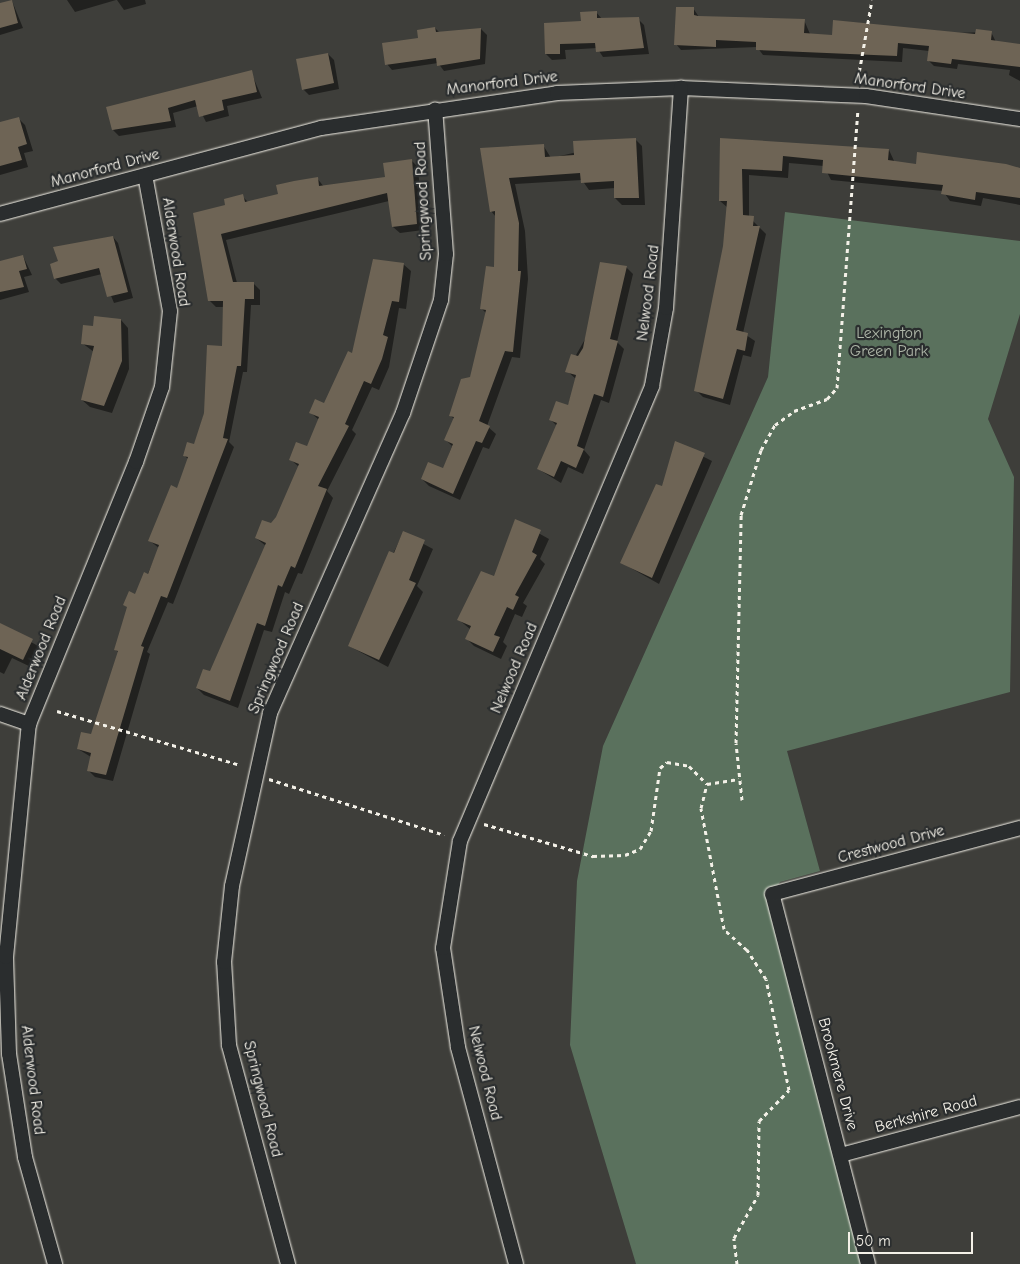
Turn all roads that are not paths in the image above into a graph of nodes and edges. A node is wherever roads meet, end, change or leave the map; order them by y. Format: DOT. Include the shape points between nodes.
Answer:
graph roads {
  1 [pos="681,88"];
  2 [pos="435,109"];
  3 [pos="1020,119"];
  4 [pos="145,175"];
  5 [pos="0,214"];
  6 [pos="0,714"];
  7 [pos="29,724"];
  8 [pos="1020,828"];
  9 [pos="772,894"];
  10 [pos="1020,1107"];
  11 [pos="841,1155"];
  12 [pos="55,1264"];
  13 [pos="288,1264"];
  14 [pos="516,1264"];
  15 [pos="868,1264"];
  1 -- 2 [label="street, Manorford Drive" via="557,93"];
  1 -- 3 [label="street, Manorford Drive" via="866,96"];
  1 -- 14 [label="street, Nelwood Road" via="666,308 652,386 460,841 443,948 458,1047"];
  2 -- 4 [label="street, Manorford Drive" via="321,128"];
  2 -- 13 [label="street, Springwood Road" via="446,254 441,300 403,413 270,713 232,886 224,962 230,1046"];
  4 -- 5 [label="street, Manorford Drive"];
  4 -- 7 [label="street, Alderwood Road" via="170,311 162,387 136,462"];
  6 -- 7 [label="street"];
  7 -- 12 [label="street, Alderwood Road" via="6,957 9,1054 25,1157"];
  8 -- 9 [label="street, Crestwood Drive"];
  9 -- 11 [label="street, Brookmere Drive"];
  10 -- 11 [label="street, Berkshire Road"];
  11 -- 15 [label="street, Brookmere Drive"];
}
